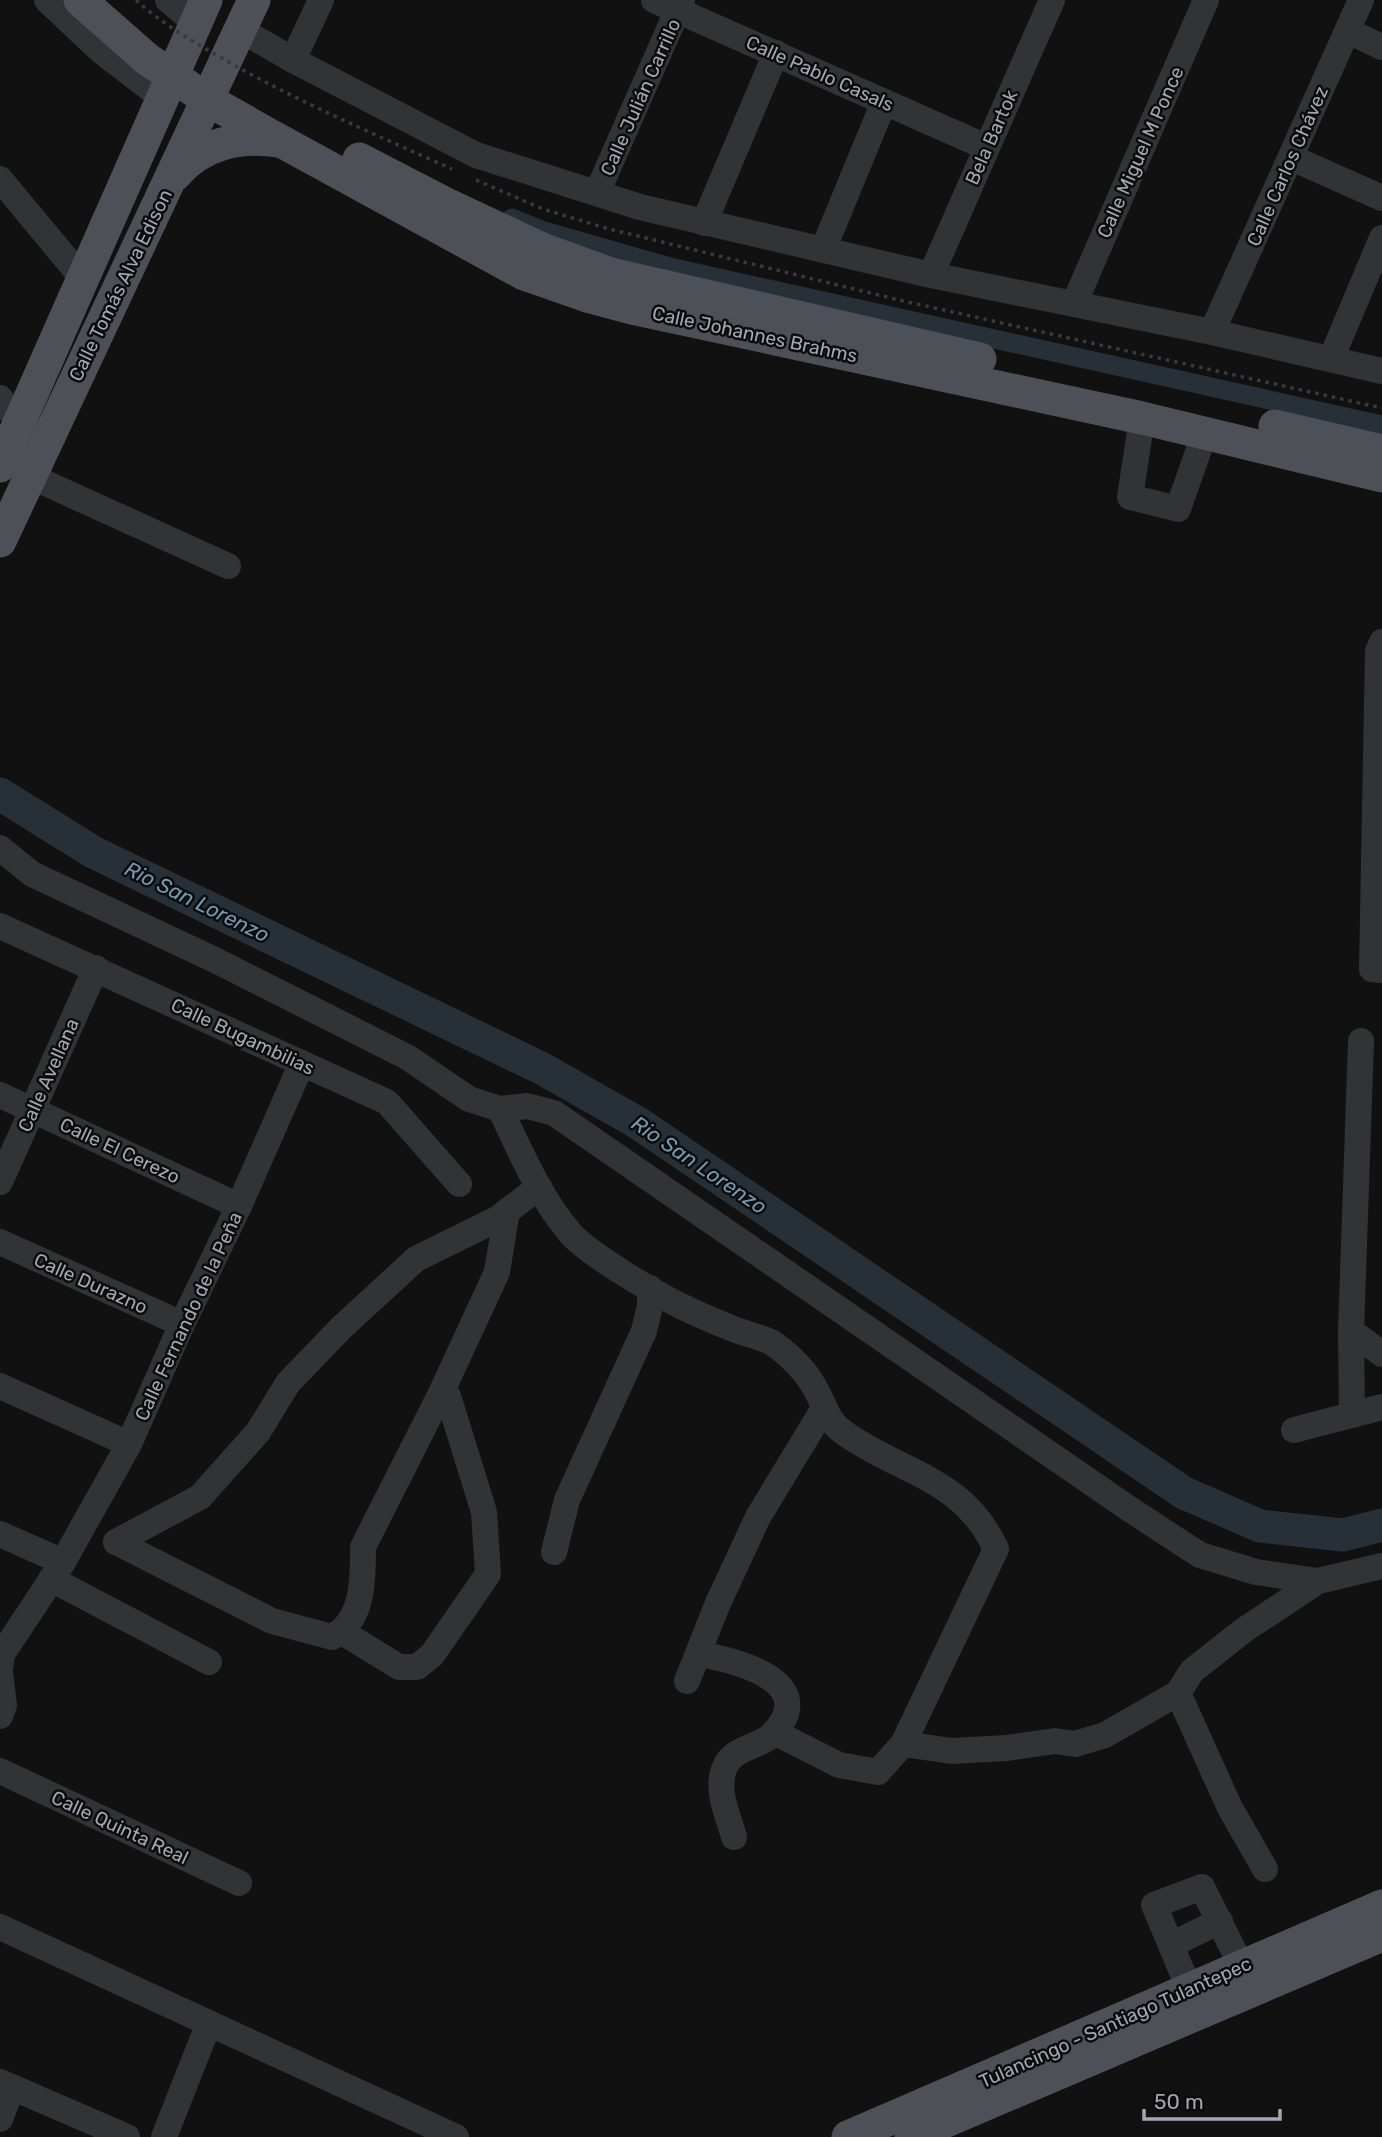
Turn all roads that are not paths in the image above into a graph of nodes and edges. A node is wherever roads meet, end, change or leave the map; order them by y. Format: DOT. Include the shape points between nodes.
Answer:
graph roads {
  1 [pos="47,0"];
  2 [pos="80,0"];
  3 [pos="113,0"];
  4 [pos="168,0"];
  5 [pos="321,0"];
  6 [pos="1052,0"];
  7 [pos="1206,0"];
  8 [pos="1361,0"];
  9 [pos="671,3"];
  10 [pos="201,12"];
  11 [pos="247,15"];
  12 [pos="1348,31"];
  13 [pos="1382,47"];
  14 [pos="776,53"];
  15 [pos="293,60"];
  16 [pos="172,77"];
  17 [pos="212,90"];
  18 [pos="884,102"];
  19 [pos="281,142"];
  20 [pos="986,147"];
  21 [pos="1292,158"];
  22 [pos="0,179"];
  23 [pos="169,182"];
  24 [pos="597,193"];
  25 [pos="1382,198"];
  26 [pos="704,223"];
  27 [pos="1382,238"];
  28 [pos="823,250"];
  29 [pos="931,275"];
  30 [pos="83,279"];
  31 [pos="1074,304"];
  32 [pos="1212,332"];
  33 [pos="1331,359"];
  34 [pos="1382,371"];
  35 [pos="1142,418"];
  36 [pos="22,420"];
  37 [pos="1205,432"];
  38 [pos="1382,451"];
  39 [pos="15,471"];
  40 [pos="1382,476"];
  41 [pos="0,541"];
  42 [pos="228,566"];
  43 [pos="1382,642"];
  44 [pos="0,848"];
  45 [pos="0,926"];
  46 [pos="96,968"];
  47 [pos="1377,970"];
  48 [pos="1361,1041"];
  49 [pos="302,1063"];
  50 [pos="0,1095"];
  51 [pos="1371,1103"];
  52 [pos="33,1109"];
  53 [pos="500,1109"];
  54 [pos="1359,1150"];
  55 [pos="1382,1165"];
  56 [pos="0,1182"];
  57 [pos="459,1184"];
  58 [pos="539,1187"];
  59 [pos="239,1206"];
  60 [pos="508,1211"];
  61 [pos="0,1242"];
  62 [pos="650,1288"];
  63 [pos="182,1324"];
  64 [pos="1351,1332"];
  65 [pos="1382,1354"];
  66 [pos="0,1386"];
  67 [pos="442,1391"];
  68 [pos="1382,1407"];
  69 [pos="824,1408"];
  70 [pos="1352,1415"];
  71 [pos="1293,1430"];
  72 [pos="129,1444"];
  73 [pos="0,1534"];
  74 [pos="554,1552"];
  75 [pos="1382,1566"];
  76 [pos="57,1571"];
  77 [pos="1318,1581"];
  78 [pos="342,1632"];
  79 [pos="698,1654"];
  80 [pos="209,1662"];
  81 [pos="0,1671"];
  82 [pos="687,1681"];
  83 [pos="1178,1693"];
  84 [pos="0,1716"];
  85 [pos="774,1732"];
  86 [pos="903,1744"];
  87 [pos="0,1771"];
  88 [pos="734,1838"];
  89 [pos="1265,1869"];
  90 [pos="239,1883"];
  91 [pos="1382,1906"];
  92 [pos="1220,1921"];
  93 [pos="0,1927"];
  94 [pos="1382,1935"];
  95 [pos="1171,1945"];
  96 [pos="1248,1979"];
  97 [pos="1194,2001"];
  98 [pos="209,2023"];
  99 [pos="6,2085"];
  100 [pos="0,2119"];
  101 [pos="924,2126"];
  102 [pos="127,2137"];
  103 [pos="164,2137"];
  104 [pos="456,2137"];
  105 [pos="848,2137"];
  1 -- 16 [label="street" via="101,51"];
  2 -- 16 [label="main road"];
  3 -- 16 [label="main road" via="158,40"];
  4 -- 10 [label="street"];
  5 -- 15 [label="street"];
  6 -- 20 [label="street, Bela Bartok"];
  7 -- 31 [label="street, Calle Miguel M Ponce"];
  8 -- 12 [label="street, Calle Carlos Chávez"];
  9 -- 14 [label="street, Calle Pablo Casals"];
  9 -- 24 [label="street, Calle Julián Carrillo"];
  10 -- 16 [label="main road, Calle Tomás Alva Edison"];
  11 -- 15 [label="street"];
  11 -- 17 [label="main road, Calle Tomás Alva Edison"];
  12 -- 13 [label="street"];
  12 -- 21 [label="street, Calle Carlos Chávez"];
  14 -- 18 [label="street, Calle Pablo Casals"];
  14 -- 26 [label="street"];
  15 -- 24 [label="street" via="476,155"];
  16 -- 17 [label="main road, Calle Johannes Brahms"];
  16 -- 30 [label="main road, Calle Tomás Alva Edison"];
  17 -- 19 [label="main road, Calle Johannes Brahms"];
  17 -- 23 [label="main road, Calle Tomás Alva Edison"];
  17 -- 38 [label="main road, Calle Johannes Brahms" via="542,249 611,274"];
  18 -- 20 [label="street, Calle Pablo Casals"];
  18 -- 28 [label="street"];
  19 -- 23 [label="main road" via="249,139 219,144 191,159"];
  19 -- 35 [label="main road, Calle Johannes Brahms" via="492,258 587,296"];
  20 -- 29 [label="street, Bela Bartok"];
  21 -- 25 [label="street"];
  21 -- 32 [label="street, Calle Carlos Chávez"];
  22 -- 30 [label="street"];
  23 -- 36 [label="main road, Calle Tomás Alva Edison"];
  24 -- 26 [label="street"];
  26 -- 28 [label="street"];
  27 -- 33 [label="street"];
  28 -- 29 [label="street"];
  29 -- 31 [label="street"];
  30 -- 36 [label="main road, Calle Tomás Alva Edison"];
  31 -- 32 [label="street"];
  32 -- 33 [label="street"];
  33 -- 34 [label="street"];
  35 -- 37 [label="main road, Calle Johannes Brahms"];
  35 -- 37 [label="street" via="1130,497 1178,509"];
  36 -- 39 [label="main road, Calle Tomás Alva Edison"];
  37 -- 40 [label="main road, Calle Johannes Brahms"];
  39 -- 41 [label="main road, Calle Tomás Alva Edison"];
  39 -- 42 [label="street"];
  43 -- 47 [label="street" via="1378,650"];
  44 -- 53 [label="street" via="32,874 217,961 407,1057 469,1099"];
  45 -- 46 [label="street, Calle Bugambilias"];
  46 -- 49 [label="street, Calle Bugambilias"];
  46 -- 52 [label="street, Calle Avellana"];
  48 -- 51 [label="street"];
  49 -- 57 [label="street, Calle Bugambilias" via="387,1102"];
  49 -- 59 [label="street, Calle Fernando de la Peña"];
  50 -- 52 [label="street, Calle El Cerezo"];
  51 -- 54 [label="street"];
  52 -- 56 [label="street, Calle Avellana"];
  52 -- 59 [label="street, Calle El Cerezo"];
  53 -- 58 [label="street"];
  53 -- 77 [label="street" via="527,1106 554,1113 1200,1555 1256,1573"];
  54 -- 55 [label="street"];
  54 -- 64 [label="street"];
  58 -- 60 [label="street"];
  58 -- 62 [label="street" via="572,1235"];
  59 -- 63 [label="street, Calle Fernando de la Peña"];
  60 -- 67 [label="street" via="497,1272"];
  60 -- 78 [label="street" via="416,1259 288,1383 258,1432 200,1497 116,1542 272,1620 332,1637"];
  61 -- 63 [label="street, Calle Durazno"];
  62 -- 69 [label="street" via="676,1304 771,1343 812,1383"];
  62 -- 74 [label="street" via="644,1331 568,1500"];
  63 -- 72 [label="street, Calle Fernando de la Peña"];
  64 -- 65 [label="street"];
  64 -- 70 [label="street"];
  66 -- 72 [label="street"];
  67 -- 78 [label="street" via="363,1547 356,1614"];
  67 -- 78 [label="street" via="448,1396 484,1512 488,1574 432,1654 416,1667 399,1667"];
  68 -- 70 [label="street"];
  69 -- 79 [label="street" via="758,1517"];
  69 -- 86 [label="street" via="840,1430 924,1475 968,1506 996,1549"];
  70 -- 71 [label="street"];
  72 -- 76 [label="street, Calle Fernando de la Peña"];
  73 -- 76 [label="street"];
  75 -- 77 [label="street"];
  76 -- 80 [label="street"];
  76 -- 81 [label="street, Calle Fernando de la Peña" via="2,1654"];
  77 -- 83 [label="street" via="1192,1671"];
  79 -- 82 [label="street"];
  79 -- 85 [label="street" via="740,1664 783,1688 789,1700"];
  81 -- 84 [label="street" via="4,1705"];
  83 -- 86 [label="street" via="1105,1735 1075,1744 1055,1741 952,1751"];
  83 -- 89 [label="street" via="1230,1808"];
  85 -- 86 [label="street" via="839,1765 878,1772"];
  85 -- 88 [label="street" via="739,1750 725,1767 720,1788"];
  87 -- 90 [label="street, Calle Quinta Real"];
  91 -- 96 [label="main road, Tulancingo - Santiago Tulantepec"];
  92 -- 95 [label="street"];
  92 -- 95 [label="street" via="1202,1887 1154,1905"];
  92 -- 96 [label="street"];
  93 -- 98 [label="street"];
  94 -- 96 [label="main road, Tulancingo - Santiago Tulantepec"];
  95 -- 97 [label="street"];
  96 -- 97 [label="main road, Tulancingo - Santiago Tulantepec"];
  97 -- 101 [label="main road, Tulancingo - Santiago Tulantepec"];
  98 -- 103 [label="street"];
  98 -- 104 [label="street"];
  99 -- 100 [label="street"];
  99 -- 102 [label="street"];
  101 -- 105 [label="main road, Tulancingo - Santiago Tulantepec"];
}
